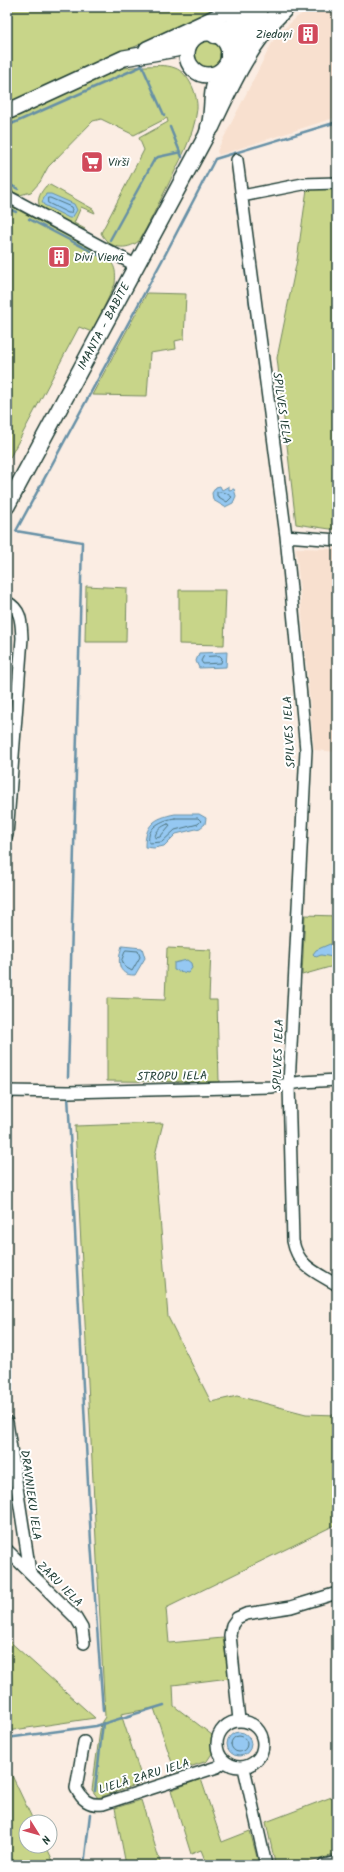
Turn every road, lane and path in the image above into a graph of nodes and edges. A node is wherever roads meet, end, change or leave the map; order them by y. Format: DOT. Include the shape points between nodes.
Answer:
graph roads {
  1 [pos="238,7"];
  2 [pos="259,7"];
  3 [pos="284,7"];
  4 [pos="214,34"];
  5 [pos="190,43"];
  6 [pos="230,55"];
  7 [pos="134,56"];
  8 [pos="193,68"];
  9 [pos="220,72"];
  10 [pos="7,112"];
  11 [pos="210,127"];
  12 [pos="200,145"];
  13 [pos="237,160"];
  14 [pos="337,183"];
  15 [pos="7,196"];
  16 [pos="242,196"];
  17 [pos="135,265"];
  18 [pos="7,506"];
  19 [pos="286,536"];
  20 [pos="337,540"];
  21 [pos="7,602"];
  22 [pos="9,785"];
  23 [pos="7,835"];
  24 [pos="337,1080"];
  25 [pos="289,1085"];
  26 [pos="7,1090"];
  27 [pos="337,1285"];
  28 [pos="7,1422"];
  29 [pos="7,1550"];
  30 [pos="30,1572"];
  31 [pos="337,1593"];
  32 [pos="84,1643"];
  33 [pos="239,1720"];
  34 [pos="84,1742"];
  35 [pos="224,1762"];
  36 [pos="244,1768"];
  37 [pos="337,1862"];
  38 [pos="266,1865"];
  39 [pos="324,1865"];
  1 -- 7 [label="main road"];
  2 -- 4 [label="highway" via="231,28"];
  3 -- 6 [label="highway" via="238,39"];
  3 -- 11 [label="highway" via="249,50"];
  4 -- 5 [label="main road" via="198,35"];
  4 -- 6 [label="main road" via="224,39"];
  5 -- 7 [label="main road" via="176,50"];
  5 -- 8 [label="main road" via="187,54"];
  6 -- 9 [label="main road"];
  7 -- 8 [label="main road" via="177,59"];
  7 -- 10 [label="main road" via="124,58"];
  8 -- 9 [label="main road" via="206,75"];
  8 -- 12 [label="main road, IMANTA - BABĪTE" via="203,86"];
  9 -- 11 [label="main road, IMANTA - BABĪTE" via="213,86"];
  11 -- 12 [label="main road, IMANTA - BABĪTE"];
  12 -- 17 [label="main road, IMANTA - BABĪTE"];
  13 -- 16 [label="street, SPILVES IELA"];
  14 -- 16 [label="street" via="303,184"];
  15 -- 17 [label="street"];
  16 -- 19 [label="street, SPILVES IELA"];
  17 -- 18 [label="main road, IMANTA - BABĪTE"];
  19 -- 20 [label="street"];
  19 -- 25 [label="street, SPILVES IELA" via="306,750"];
  21 -- 22 [label="street" via="13,605 21,617 22,638"];
  22 -- 23 [label="street"];
  24 -- 25 [label="street, STROPU IELA"];
  25 -- 26 [label="street, STROPU IELA" via="68,1092"];
  25 -- 27 [label="street, SPILVES IELA" via="295,1250 298,1258 306,1266"];
  28 -- 30 [label="street, DRAVNIEKU IELA"];
  29 -- 30 [label="street, ZARU IELA"];
  30 -- 32 [label="street, ZARU IELA" via="76,1618 82,1628"];
  31 -- 33 [label="street" via="291,1607 246,1614 237,1618 230,1635"];
  33 -- 35 [label="street" via="221,1731 217,1742 218,1752"];
  33 -- 36 [label="street" via="251,1723 260,1731 264,1742 262,1754 255,1763"];
  34 -- 35 [label="street, LIELĀ ZARU IELA" via="76,1788 85,1801 94,1805 217,1767"];
  35 -- 36 [label="street" via="233,1767"];
  36 -- 38 [label="street"];
  37 -- 39 [label="street"];
}
